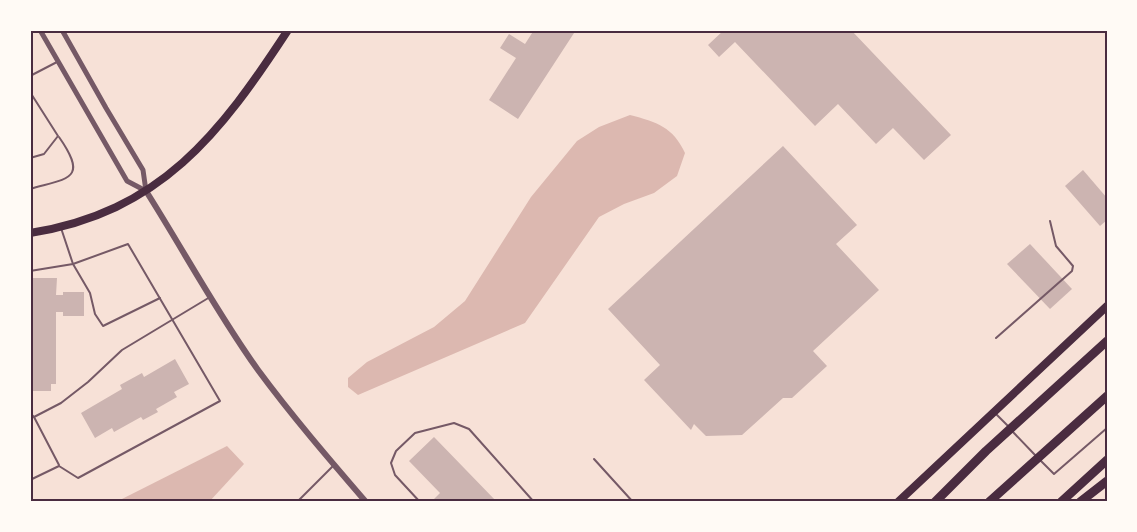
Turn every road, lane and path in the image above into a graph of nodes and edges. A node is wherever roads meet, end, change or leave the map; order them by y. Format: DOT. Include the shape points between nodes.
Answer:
graph roads {
  1 [pos="40,30"];
  2 [pos="62,30"];
  3 [pos="288,30"];
  4 [pos="57,61"];
  5 [pos="30,76"];
  6 [pos="30,92"];
  7 [pos="58,136"];
  8 [pos="30,158"];
  9 [pos="30,189"];
  10 [pos="146,191"];
  11 [pos="1050,221"];
  12 [pos="61,228"];
  13 [pos="30,233"];
  14 [pos="73,264"];
  15 [pos="30,271"];
  16 [pos="210,297"];
  17 [pos="160,298"];
  18 [pos="1107,306"];
  19 [pos="173,320"];
  20 [pos="996,338"];
  21 [pos="1107,341"];
  22 [pos="1107,396"];
  23 [pos="994,412"];
  24 [pos="30,413"];
  25 [pos="34,417"];
  26 [pos="1107,429"];
  27 [pos="594,459"];
  28 [pos="1107,460"];
  29 [pos="334,465"];
  30 [pos="59,466"];
  31 [pos="30,480"];
  32 [pos="1107,481"];
  33 [pos="297,502"];
  34 [pos="366,502"];
  35 [pos="420,502"];
  36 [pos="534,502"];
  37 [pos="633,502"];
  38 [pos="898,502"];
  39 [pos="935,502"];
  40 [pos="989,502"];
  41 [pos="1062,502"];
  42 [pos="1080,502"];
  1 -- 4 [label="street"];
  2 -- 10 [label="street" via="143,170"];
  3 -- 10 [label="main road" via="203,145"];
  4 -- 5 [label="lane"];
  4 -- 10 [label="street" via="127,181"];
  6 -- 7 [label="lane"];
  7 -- 8 [label="lane" via="44,154"];
  7 -- 9 [label="lane" via="69,152 72,175"];
  10 -- 12 [label="main road"];
  10 -- 16 [label="street"];
  11 -- 20 [label="lane" via="1056,246 1073,266 1072,271"];
  12 -- 13 [label="main road"];
  12 -- 14 [label="lane"];
  14 -- 15 [label="lane"];
  14 -- 17 [label="lane" via="128,244"];
  14 -- 17 [label="lane" via="103,326"];
  16 -- 19 [label="lane"];
  16 -- 29 [label="street" via="257,369"];
  17 -- 19 [label="lane"];
  18 -- 23 [label="main road"];
  19 -- 25 [label="lane" via="122,350 61,403"];
  19 -- 30 [label="lane" via="220,401 78,478"];
  21 -- 39 [label="highway"];
  22 -- 40 [label="highway"];
  23 -- 26 [label="lane" via="1054,474"];
  23 -- 38 [label="main road"];
  24 -- 25 [label="lane"];
  25 -- 30 [label="lane"];
  27 -- 37 [label="lane"];
  28 -- 41 [label="highway"];
  29 -- 33 [label="lane"];
  29 -- 34 [label="street"];
  30 -- 31 [label="lane"];
  32 -- 42 [label="highway"];
  35 -- 36 [label="lane" via="394,474 391,463 396,451 415,433 454,423 469,429"];
}
